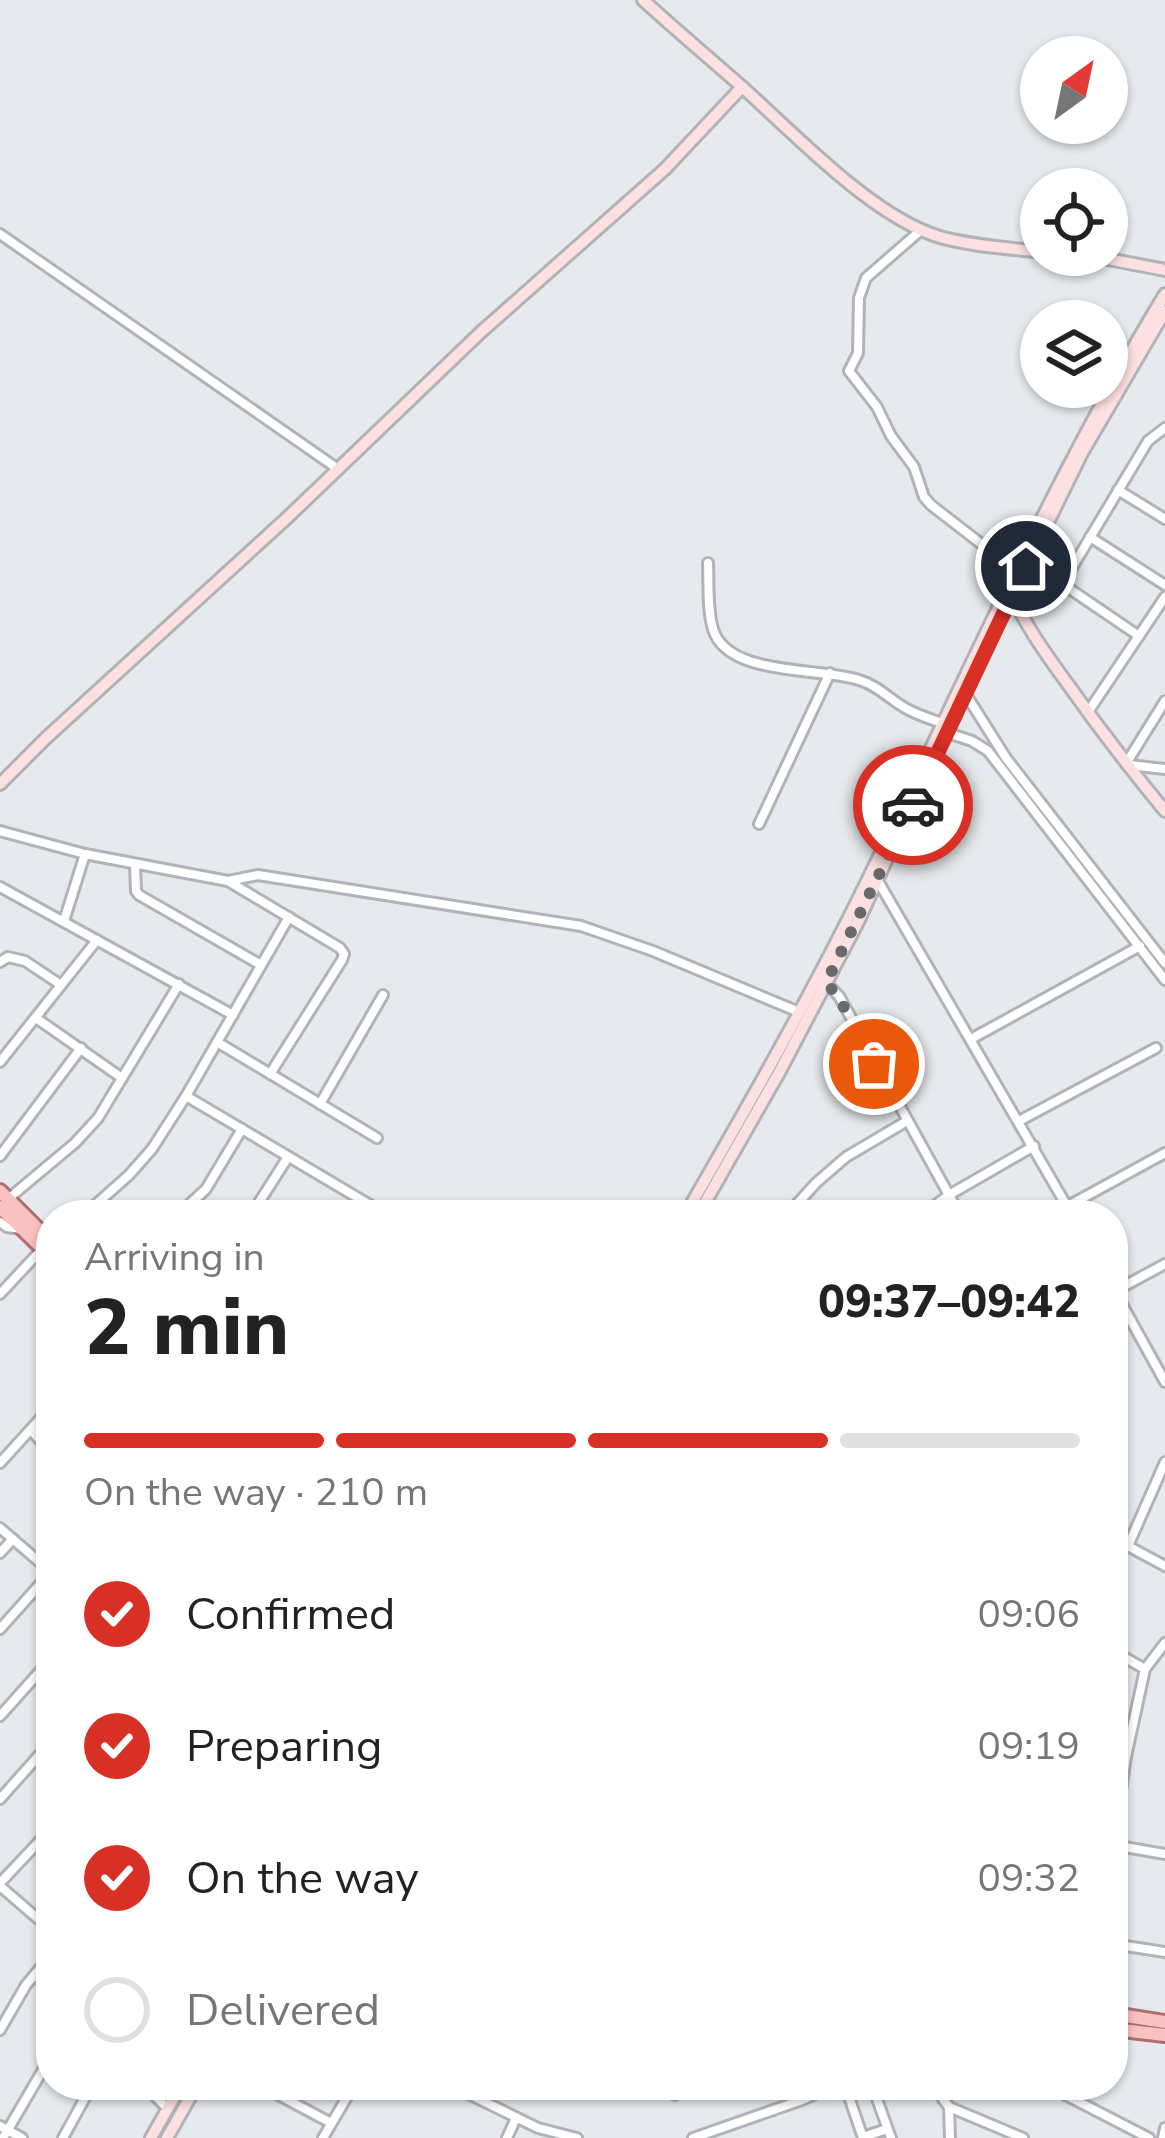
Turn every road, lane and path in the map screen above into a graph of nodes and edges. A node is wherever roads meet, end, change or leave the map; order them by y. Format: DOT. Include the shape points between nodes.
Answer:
graph roads {
  1 [pos="643,0"];
  2 [pos="742,87"];
  3 [pos="921,230"];
  4 [pos="0,234"];
  5 [pos="1020,249"];
  6 [pos="1128,263"];
  7 [pos="1165,271"];
  8 [pos="1165,294"];
  9 [pos="1165,311"];
  10 [pos="1160,431"];
  11 [pos="1165,441"];
  12 [pos="338,469"];
  13 [pos="1118,490"];
  14 [pos="1165,519"];
  15 [pos="1090,537"];
  16 [pos="708,563"];
  17 [pos="1015,570"];
  18 [pos="1061,584"];
  19 [pos="1165,585"];
  20 [pos="1014,591"];
  21 [pos="1165,596"];
  22 [pos="1139,636"];
  23 [pos="830,674"];
  24 [pos="965,693"];
  25 [pos="1165,701"];
  26 [pos="1088,712"];
  27 [pos="944,728"];
  28 [pos="1128,763"];
  29 [pos="1165,769"];
  30 [pos="0,784"];
  31 [pos="1165,811"];
  32 [pos="759,824"];
  33 [pos="0,832"];
  34 [pos="85,854"];
  35 [pos="135,865"];
  36 [pos="228,881"];
  37 [pos="878,881"];
  38 [pos="0,886"];
  39 [pos="289,917"];
  40 [pos="64,921"];
  41 [pos="97,940"];
  42 [pos="1140,946"];
  43 [pos="0,962"];
  44 [pos="1165,963"];
  45 [pos="261,965"];
  46 [pos="1165,980"];
  47 [pos="826,983"];
  48 [pos="178,984"];
  49 [pos="61,985"];
  50 [pos="383,995"];
  51 [pos="800,1013"];
  52 [pos="232,1015"];
  53 [pos="36,1018"];
  54 [pos="793,1035"];
  55 [pos="971,1039"];
  56 [pos="217,1042"];
  57 [pos="81,1048"];
  58 [pos="1156,1048"];
  59 [pos="0,1062"];
  60 [pos="270,1074"];
  61 [pos="122,1078"];
  62 [pos="186,1096"];
  63 [pos="320,1104"];
  64 [pos="907,1121"];
  65 [pos="1019,1121"];
  66 [pos="242,1130"];
  67 [pos="376,1138"];
  68 [pos="1034,1146"];
  69 [pos="1165,1153"];
  70 [pos="0,1156"];
  71 [pos="288,1156"];
  72 [pos="949,1196"];
  73 [pos="3,1199"];
  74 [pos="101,1200"];
  75 [pos="194,1200"];
  76 [pos="260,1200"];
  77 [pos="355,1200"];
  78 [pos="695,1200"];
  79 [pos="706,1200"];
  80 [pos="801,1200"];
  81 [pos="943,1200"];
  82 [pos="951,1200"];
  83 [pos="1064,1200"];
  84 [pos="1088,1200"];
  85 [pos="0,1222"];
  86 [pos="25,1230"];
  87 [pos="36,1236"];
  88 [pos="36,1239"];
  89 [pos="36,1260"];
  90 [pos="1165,1264"];
  91 [pos="1128,1283"];
  92 [pos="0,1294"];
  93 [pos="1128,1314"];
  94 [pos="1164,1377"];
  95 [pos="36,1424"];
  96 [pos="31,1430"];
  97 [pos="36,1436"];
  98 [pos="1165,1462"];
  99 [pos="0,1463"];
  100 [pos="0,1528"];
  101 [pos="13,1539"];
  102 [pos="1128,1546"];
  103 [pos="0,1553"];
  104 [pos="36,1559"];
  105 [pos="1165,1566"];
  106 [pos="36,1589"];
  107 [pos="0,1629"];
  108 [pos="1165,1642"];
  109 [pos="1128,1659"];
  110 [pos="1145,1669"];
  111 [pos="36,1675"];
  112 [pos="0,1716"];
  113 [pos="1128,1748"];
  114 [pos="36,1759"];
  115 [pos="0,1799"];
  116 [pos="36,1845"];
  117 [pos="1128,1847"];
  118 [pos="1165,1854"];
  119 [pos="0,1885"];
  120 [pos="36,1917"];
  121 [pos="1128,1946"];
  122 [pos="1165,1952"];
  123 [pos="35,1975"];
  124 [pos="1128,2017"];
  125 [pos="1165,2023"];
  126 [pos="0,2030"];
  127 [pos="1128,2031"];
  128 [pos="1165,2035"];
  129 [pos="36,2080"];
  130 [pos="84,2100"];
  131 [pos="158,2100"];
  132 [pos="172,2100"];
  133 [pos="188,2100"];
  134 [pos="288,2100"];
  135 [pos="345,2100"];
  136 [pos="483,2100"];
  137 [pos="802,2100"];
  138 [pos="850,2100"];
  139 [pos="877,2100"];
  140 [pos="944,2100"];
  141 [pos="1075,2100"];
  142 [pos="949,2107"];
  143 [pos="167,2109"];
  144 [pos="516,2119"];
  145 [pos="332,2123"];
  146 [pos="1165,2128"];
  147 [pos="4,2131"];
  148 [pos="889,2133"];
  149 [pos="863,2137"];
  150 [pos="22,2138"];
  151 [pos="63,2138"];
  152 [pos="152,2138"];
  153 [pos="167,2138"];
  154 [pos="323,2138"];
  155 [pos="507,2138"];
  156 [pos="577,2138"];
  157 [pos="693,2138"];
  158 [pos="950,2138"];
  159 [pos="1023,2138"];
  160 [pos="1148,2138"];
  161 [pos="1163,2138"];
  1 -- 2 [label="main road"];
  2 -- 3 [label="main road" via="836,171"];
  2 -- 12 [label="main road" via="665,169"];
  3 -- 5 [label="main road"];
  3 -- 17 [label="street" via="866,278 849,371 914,467 924,497"];
  4 -- 12 [label="street"];
  6 -- 7 [label="main road"];
  8 -- 17 [label="main road"];
  9 -- 20 [label="main road"];
  10 -- 11 [label="street"];
  10 -- 13 [label="street"];
  12 -- 30 [label="main road"];
  13 -- 14 [label="street"];
  13 -- 15 [label="street"];
  15 -- 18 [label="street"];
  15 -- 19 [label="street"];
  16 -- 23 [label="street" via="710,618 725,648 762,664"];
  17 -- 27 [label="main road"];
  18 -- 20 [label="street" via="1046,602"];
  18 -- 22 [label="street"];
  20 -- 24 [label="main road"];
  20 -- 26 [label="main road" via="1023,620"];
  21 -- 22 [label="street"];
  22 -- 26 [label="street"];
  23 -- 27 [label="street" via="861,680"];
  23 -- 32 [label="street"];
  24 -- 27 [label="main road"];
  24 -- 44 [label="street"];
  25 -- 28 [label="street"];
  26 -- 28 [label="main road"];
  27 -- 37 [label="main road"];
  27 -- 42 [label="street" via="988,751"];
  27 -- 51 [label="main road"];
  28 -- 29 [label="street"];
  28 -- 31 [label="main road"];
  33 -- 34 [label="street"];
  34 -- 35 [label="street"];
  34 -- 40 [label="street"];
  35 -- 36 [label="street"];
  35 -- 45 [label="street" via="139,895"];
  36 -- 39 [label="street"];
  36 -- 51 [label="street" via="276,878 581,926"];
  37 -- 47 [label="main road"];
  37 -- 55 [label="street"];
  38 -- 40 [label="street"];
  39 -- 45 [label="street"];
  39 -- 60 [label="street" via="343,957"];
  40 -- 41 [label="street"];
  41 -- 48 [label="street"];
  41 -- 49 [label="street"];
  42 -- 46 [label="street"];
  42 -- 55 [label="street"];
  43 -- 49 [label="street" via="19,958"];
  45 -- 52 [label="street"];
  47 -- 54 [label="main road"];
  47 -- 64 [label="street"];
  48 -- 52 [label="street"];
  48 -- 61 [label="street"];
  49 -- 53 [label="street"];
  50 -- 63 [label="street"];
  51 -- 54 [label="main road"];
  52 -- 56 [label="street"];
  53 -- 57 [label="street"];
  53 -- 59 [label="street"];
  54 -- 78 [label="main road"];
  54 -- 79 [label="main road"];
  55 -- 65 [label="street"];
  56 -- 60 [label="street"];
  56 -- 62 [label="street"];
  57 -- 61 [label="street"];
  57 -- 70 [label="street"];
  58 -- 65 [label="street"];
  60 -- 63 [label="street"];
  61 -- 73 [label="street" via="87,1131"];
  62 -- 66 [label="street"];
  62 -- 74 [label="street" via="152,1149"];
  63 -- 67 [label="street"];
  64 -- 72 [label="street"];
  64 -- 80 [label="street" via="846,1157"];
  65 -- 68 [label="street"];
  66 -- 71 [label="street"];
  66 -- 75 [label="street"];
  68 -- 72 [label="street"];
  68 -- 83 [label="street"];
  69 -- 84 [label="street"];
  71 -- 76 [label="street"];
  71 -- 77 [label="street"];
  72 -- 81 [label="street"];
  72 -- 82 [label="street"];
  73 -- 86 [label="main road"];
  73 -- 87 [label="main road"];
  85 -- 86 [label="street"];
  86 -- 88 [label="main road"];
  89 -- 92 [label="street"];
  90 -- 91 [label="street"];
  93 -- 94 [label="street"];
  95 -- 96 [label="street"];
  96 -- 97 [label="street"];
  96 -- 99 [label="street"];
  98 -- 102 [label="street"];
  100 -- 101 [label="street"];
  101 -- 103 [label="street"];
  101 -- 104 [label="street"];
  102 -- 105 [label="street"];
  106 -- 107 [label="street"];
  108 -- 110 [label="street"];
  109 -- 110 [label="street"];
  110 -- 113 [label="street"];
  111 -- 112 [label="street"];
  114 -- 115 [label="street"];
  116 -- 119 [label="street"];
  117 -- 118 [label="street"];
  119 -- 120 [label="street"];
  121 -- 122 [label="street"];
  123 -- 126 [label="street"];
  124 -- 125 [label="main road"];
  127 -- 128 [label="main road"];
  129 -- 147 [label="street"];
  130 -- 151 [label="street"];
  131 -- 143 [label="street"];
  132 -- 143 [label="main road"];
  133 -- 153 [label="main road"];
  134 -- 145 [label="street"];
  135 -- 145 [label="street"];
  136 -- 144 [label="street"];
  137 -- 157 [label="street"];
  138 -- 149 [label="street"];
  139 -- 148 [label="street"];
  140 -- 142 [label="street"];
  141 -- 160 [label="street"];
  142 -- 158 [label="street"];
  142 -- 159 [label="street"];
  143 -- 152 [label="main road"];
  144 -- 155 [label="street"];
  144 -- 156 [label="street"];
  145 -- 154 [label="street"];
  146 -- 161 [label="street"];
  147 -- 150 [label="street"];
  148 -- 149 [label="street"];
}
